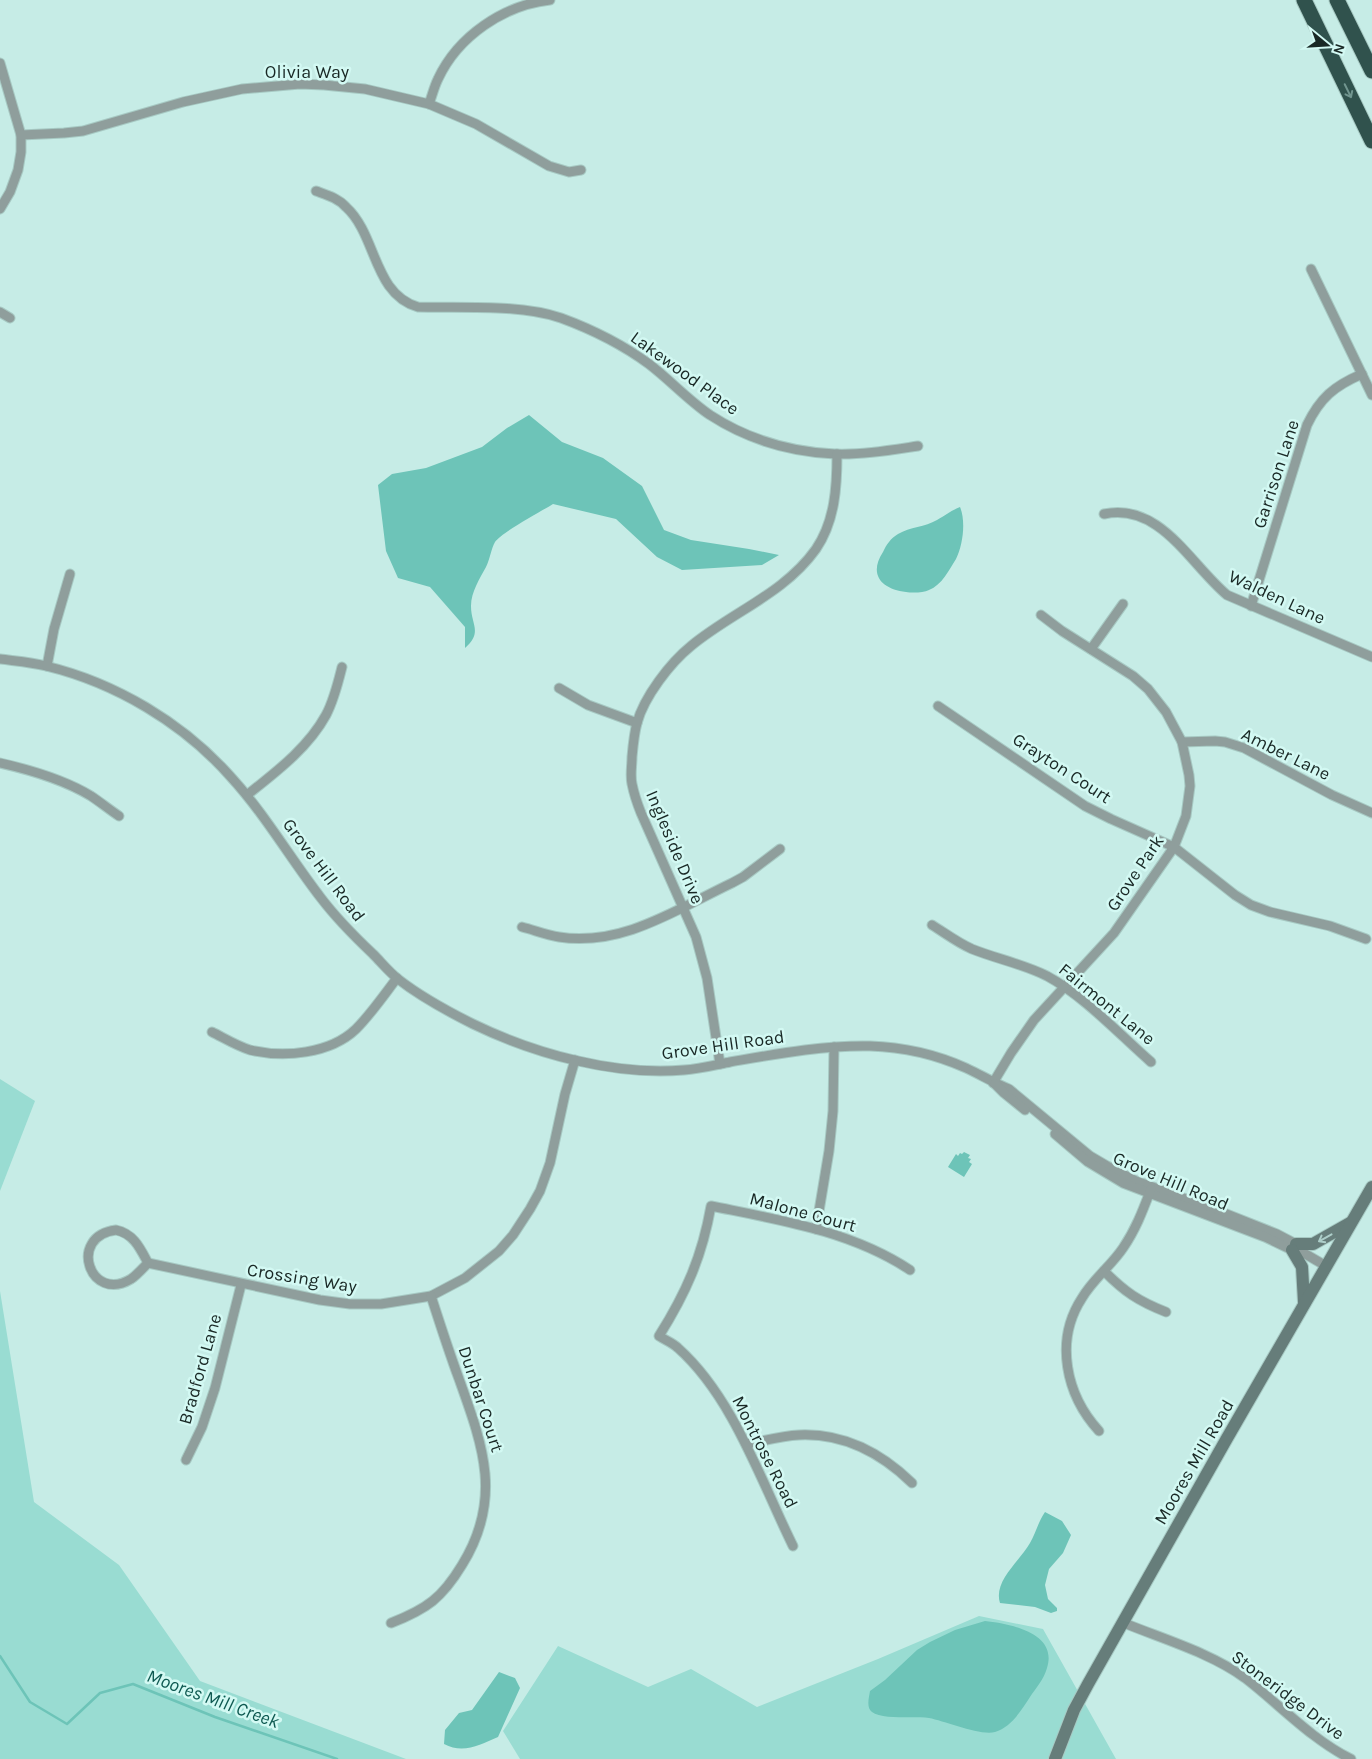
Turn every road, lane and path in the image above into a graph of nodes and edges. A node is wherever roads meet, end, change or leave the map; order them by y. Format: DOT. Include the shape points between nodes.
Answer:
graph roads {
  1 [pos="550,0"];
  2 [pos="1304,0"];
  3 [pos="1337,0"];
  4 [pos="0,63"];
  5 [pos="1372,72"];
  6 [pos="429,104"];
  7 [pos="21,135"];
  8 [pos="1372,141"];
  9 [pos="581,170"];
  10 [pos="316,191"];
  11 [pos="0,209"];
  12 [pos="1311,268"];
  13 [pos="0,312"];
  14 [pos="10,318"];
  15 [pos="1362,374"];
  16 [pos="1372,395"];
  17 [pos="918,446"];
  18 [pos="837,454"];
  19 [pos="1104,514"];
  20 [pos="70,574"];
  21 [pos="1123,604"];
  22 [pos="1251,606"];
  23 [pos="1042,615"];
  24 [pos="1092,649"];
  25 [pos="1372,657"];
  26 [pos="0,659"];
  27 [pos="47,666"];
  28 [pos="342,667"];
  29 [pos="559,688"];
  30 [pos="938,706"];
  31 [pos="637,724"];
  32 [pos="1182,742"];
  33 [pos="0,763"];
  34 [pos="247,796"];
  35 [pos="1372,813"];
  36 [pos="119,816"];
  37 [pos="1174,847"];
  38 [pos="780,849"];
  39 [pos="684,908"];
  40 [pos="932,924"];
  41 [pos="522,927"];
  42 [pos="1366,939"];
  43 [pos="397,978"];
  44 [pos="1065,987"];
  45 [pos="212,1032"];
  46 [pos="834,1047"];
  47 [pos="575,1060"];
  48 [pos="1151,1062"];
  49 [pos="720,1064"];
  50 [pos="993,1082"];
  51 [pos="1372,1187"];
  52 [pos="1151,1189"];
  53 [pos="1352,1221"];
  54 [pos="816,1229"];
  55 [pos="1296,1249"];
  56 [pos="148,1263"];
  57 [pos="1326,1266"];
  58 [pos="910,1270"];
  59 [pos="1104,1271"];
  60 [pos="241,1284"];
  61 [pos="431,1296"];
  62 [pos="1304,1304"];
  63 [pos="1166,1312"];
  64 [pos="659,1336"];
  65 [pos="1099,1432"];
  66 [pos="746,1444"];
  67 [pos="186,1460"];
  68 [pos="912,1483"];
  69 [pos="793,1546"];
  70 [pos="391,1623"];
  71 [pos="1124,1623"];
  72 [pos="1055,1759"];
  73 [pos="1351,1759"];
  1 -- 6 [label="street" via="513,9 477,31 448,62 438,78"];
  2 -- 8 [label="highway, one-way"];
  3 -- 5 [label="highway"];
  4 -- 7 [label="street"];
  6 -- 7 [label="street, Olivia Way" via="348,86 275,85 216,94 83,131"];
  6 -- 9 [label="street, Olivia Way" via="476,124 549,166 569,172"];
  7 -- 11 [label="street" via="18,170"];
  10 -- 18 [label="street, Lakewood Place" via="337,200 352,213 388,284 408,304 521,310 560,318 614,342 648,363 709,414 737,430 786,447"];
  12 -- 15 [label="street"];
  13 -- 14 [label="street"];
  15 -- 16 [label="street"];
  15 -- 22 [label="street, Garrison Lane" via="1331,391 1320,402 1307,425"];
  17 -- 18 [label="street, Lakewood Place"];
  18 -- 31 [label="street, Ingleside Drive" via="832,511 816,548 774,591 690,646 669,667"];
  19 -- 22 [label="street, Walden Lane" via="1128,513 1161,527 1227,596"];
  20 -- 27 [label="street"];
  21 -- 24 [label="street"];
  22 -- 25 [label="street, Walden Lane"];
  23 -- 24 [label="street, Grove Park"];
  24 -- 32 [label="street, Grove Park" via="1148,689 1166,712"];
  26 -- 27 [label="street, Grove Hill Road"];
  27 -- 34 [label="street, Grove Hill Road" via="98,683 161,717 201,747"];
  28 -- 34 [label="street" via="327,714 316,731 290,760"];
  29 -- 31 [label="street" via="588,705"];
  30 -- 37 [label="street, Grayton Court" via="1085,806"];
  31 -- 39 [label="street, Ingleside Drive" via="631,772 634,792"];
  32 -- 35 [label="street, Amber Lane" via="1215,741 1244,748"];
  32 -- 37 [label="street, Grove Park" via="1190,786 1186,816"];
  33 -- 36 [label="street" via="62,781 90,795"];
  34 -- 43 [label="street, Grove Hill Road" via="322,900"];
  37 -- 42 [label="street, Grayton Court" via="1251,905"];
  37 -- 44 [label="street, Grove Park" via="1114,933"];
  38 -- 39 [label="street" via="743,877"];
  39 -- 41 [label="street" via="629,931 588,938 557,937"];
  39 -- 49 [label="street, Ingleside Drive" via="707,978"];
  40 -- 44 [label="street, Fairmont Lane" via="973,949 1032,969"];
  43 -- 45 [label="street" via="355,1030 311,1051 280,1054 249,1049"];
  43 -- 47 [label="street, Grove Hill Road" via="438,1006 476,1025 522,1044"];
  44 -- 48 [label="street, Fairmont Lane"];
  44 -- 50 [label="street, Grove Park" via="1034,1020"];
  46 -- 49 [label="street, Grove Hill Road"];
  46 -- 50 [label="street, Grove Hill Road" via="871,1046 932,1056"];
  46 -- 54 [label="street" via="832,1121"];
  47 -- 49 [label="street, Grove Hill Road" via="654,1070 684,1070"];
  47 -- 61 [label="street, Crossing Way" via="550,1163 530,1209 499,1251 475,1271"];
  50 -- 52 [label="street, Grove Hill Road" via="1009,1089 1098,1161"];
  51 -- 53 [label="street, Moores Mill Road"];
  52 -- 55 [label="street, Grove Hill Road"];
  52 -- 59 [label="street" via="1130,1238"];
  53 -- 55 [label="street, one-way" via="1313,1244"];
  53 -- 57 [label="street, Moores Mill Road"];
  54 -- 58 [label="street, Malone Court" via="876,1251"];
  54 -- 64 [label="street, Malone Court" via="711,1206 696,1265"];
  55 -- 57 [label="street, Grove Hill Road"];
  55 -- 62 [label="street" via="1302,1267"];
  56 -- 56 [label="street" via="133,1238 116,1230 106,1231 91,1243 88,1252 90,1270 96,1278 113,1285 131,1279"];
  56 -- 60 [label="street, Crossing Way"];
  57 -- 62 [label="street, Moores Mill Road"];
  59 -- 63 [label="street" via="1124,1291 1144,1304"];
  59 -- 65 [label="street" via="1077,1305 1066,1346 1067,1370 1073,1390 1085,1415"];
  60 -- 61 [label="street, Crossing Way" via="350,1304 381,1304"];
  60 -- 67 [label="street, Bradford Lane" via="215,1388 202,1427"];
  61 -- 70 [label="street, Dunbar Court" via="478,1432 486,1472 485,1502 470,1552 453,1579 424,1609"];
  62 -- 71 [label="street, Moores Mill Road"];
  64 -- 66 [label="street, Montrose Road" via="677,1347 697,1368 716,1392"];
  66 -- 68 [label="street" via="801,1435 841,1440 879,1456"];
  66 -- 69 [label="street, Montrose Road"];
  71 -- 72 [label="street, Moores Mill Road" via="1074,1710"];
  71 -- 73 [label="street, Stoneridge Drive" via="1228,1667 1322,1742"];
}
